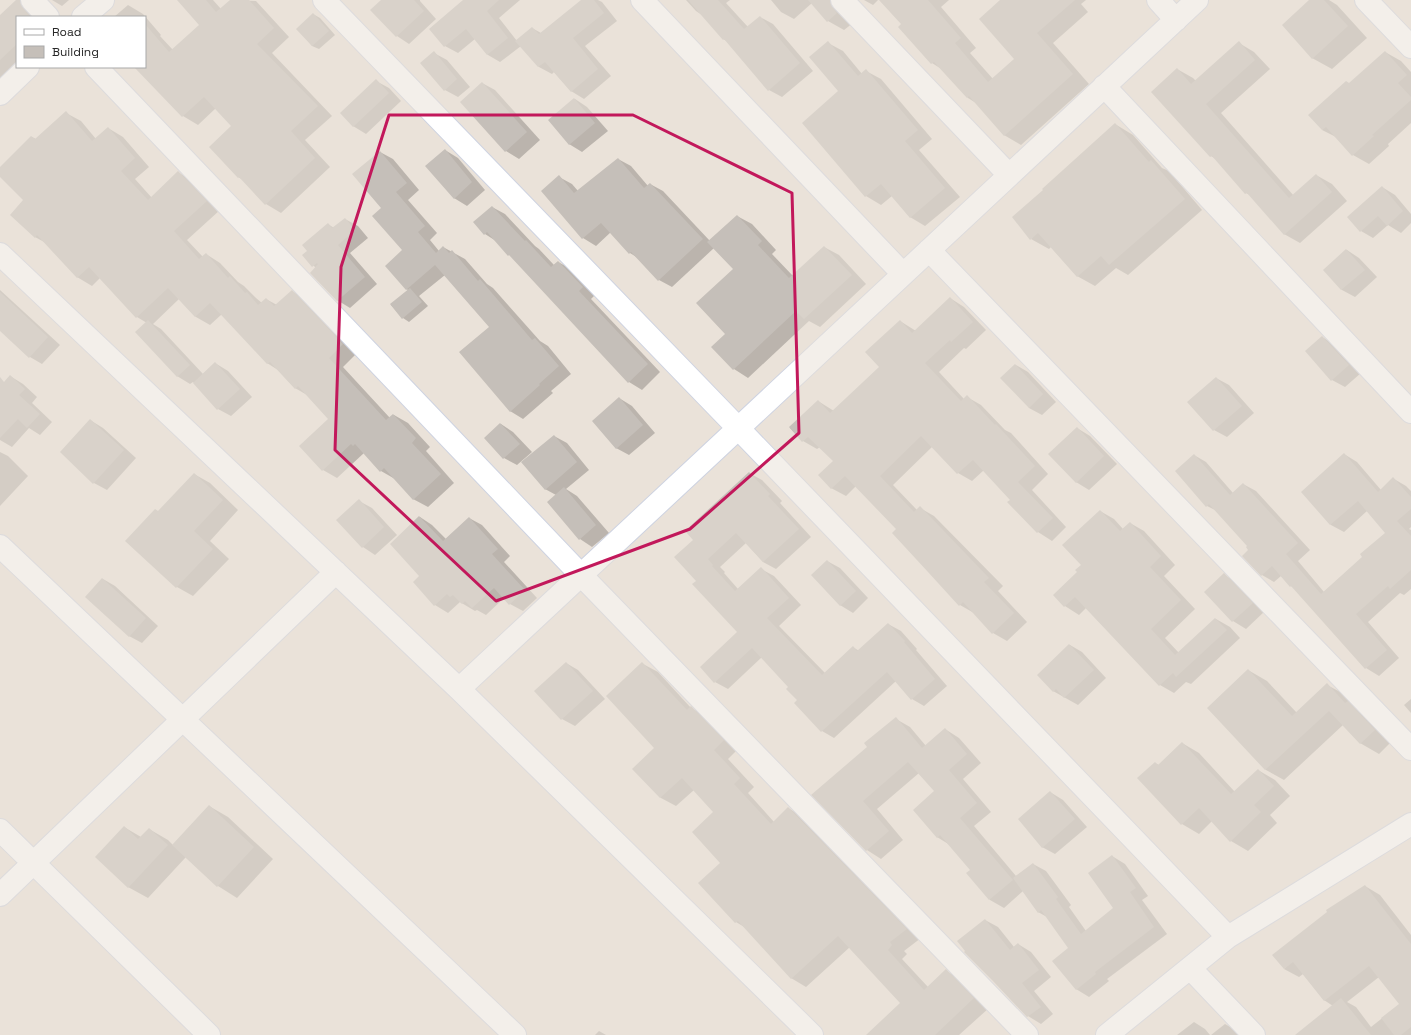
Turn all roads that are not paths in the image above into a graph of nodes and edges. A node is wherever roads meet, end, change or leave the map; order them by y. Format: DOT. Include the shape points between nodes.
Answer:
graph roads {
  1 [pos="32,0"];
  2 [pos="103,0"];
  3 [pos="324,0"];
  4 [pos="642,0"];
  5 [pos="842,0"];
  6 [pos="1158,0"];
  7 [pos="1197,0"];
  8 [pos="1366,0"];
  9 [pos="47,16"];
  10 [pos="83,16"];
  11 [pos="1176,20"];
  12 [pos="1411,47"];
  13 [pos="27,68"];
  14 [pos="97,68"];
  15 [pos="1104,86"];
  16 [pos="0,94"];
  17 [pos="1009,175"];
  18 [pos="929,250"];
  19 [pos="0,254"];
  20 [pos="903,274"];
  21 [pos="1411,412"];
  22 [pos="738,428"];
  23 [pos="0,546"];
  24 [pos="336,572"];
  25 [pos="581,575"];
  26 [pos="459,689"];
  27 [pos="183,720"];
  28 [pos="1411,749"];
  29 [pos="0,830"];
  30 [pos="1407,833"];
  31 [pos="34,862"];
  32 [pos="0,895"];
  33 [pos="1228,937"];
  34 [pos="1190,968"];
  35 [pos="210,1035"];
  36 [pos="515,1035"];
  37 [pos="812,1035"];
  38 [pos="1027,1035"];
  39 [pos="1107,1035"];
  40 [pos="1254,1035"];
  1 -- 9 [label="street"];
  2 -- 10 [label="street"];
  3 -- 22 [label="street"];
  4 -- 20 [label="street"];
  5 -- 17 [label="street"];
  6 -- 11 [label="street"];
  7 -- 11 [label="street"];
  8 -- 12 [label="street"];
  11 -- 15 [label="street"];
  13 -- 16 [label="street"];
  14 -- 25 [label="street"];
  15 -- 17 [label="street"];
  15 -- 21 [label="street"];
  17 -- 18 [label="street"];
  18 -- 20 [label="street"];
  18 -- 28 [label="street"];
  19 -- 24 [label="street"];
  20 -- 22 [label="street"];
  22 -- 25 [label="street"];
  22 -- 33 [label="street"];
  23 -- 27 [label="street"];
  24 -- 26 [label="street"];
  24 -- 27 [label="street"];
  25 -- 26 [label="street"];
  25 -- 38 [label="street"];
  26 -- 37 [label="street"];
  27 -- 31 [label="street"];
  27 -- 36 [label="street"];
  29 -- 31 [label="street"];
  30 -- 33 [label="street"];
  31 -- 32 [label="street"];
  31 -- 35 [label="street"];
  33 -- 34 [label="street"];
  34 -- 39 [label="street"];
  34 -- 40 [label="street"];
}
